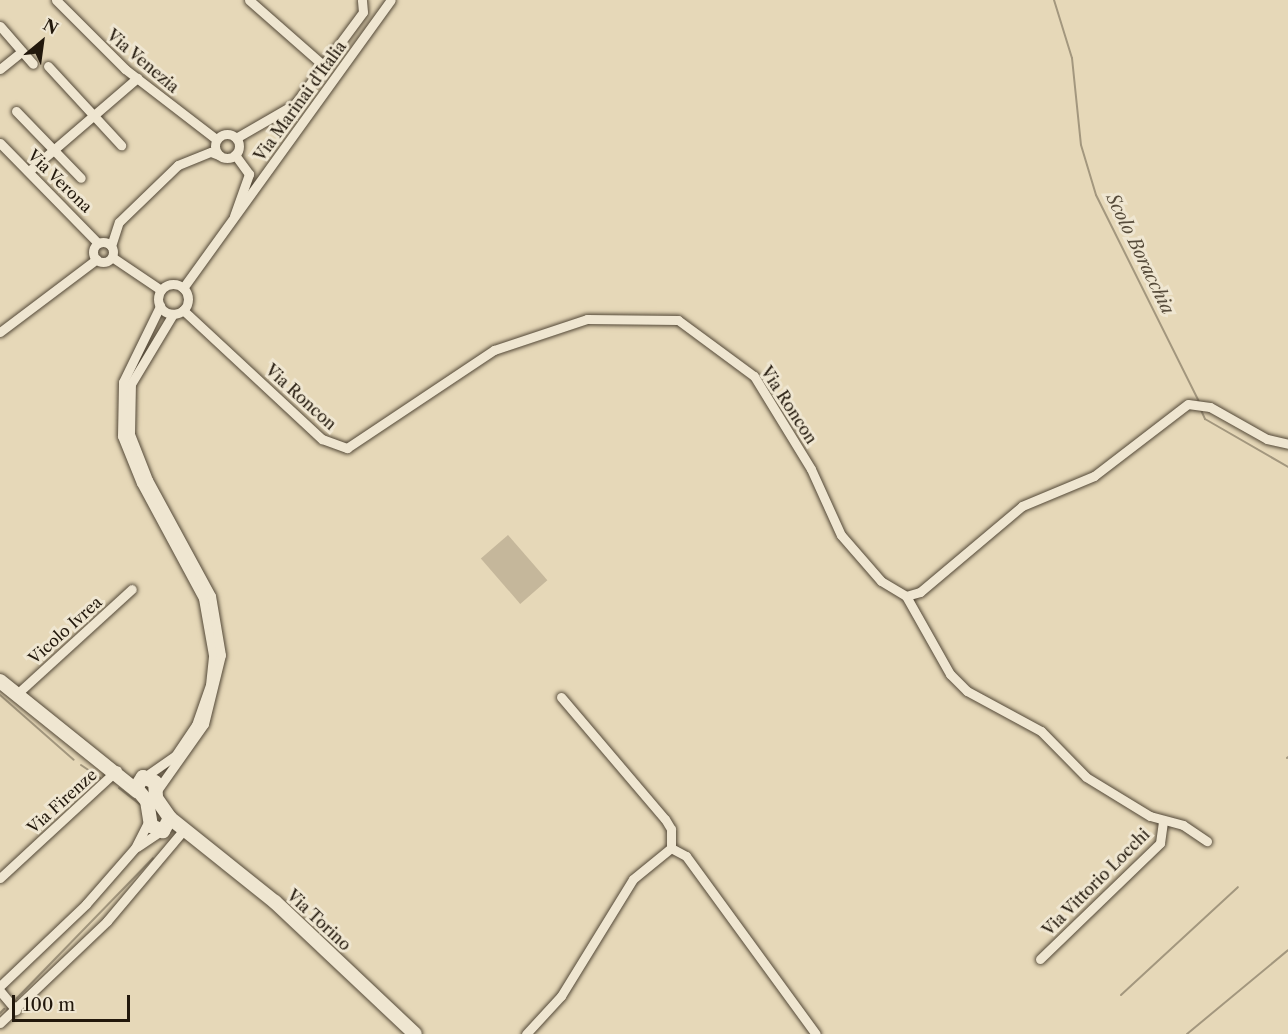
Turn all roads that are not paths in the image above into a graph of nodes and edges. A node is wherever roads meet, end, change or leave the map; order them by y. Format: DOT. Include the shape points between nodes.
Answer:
graph roads {
  1 [pos="56,0"];
  2 [pos="249,0"];
  3 [pos="362,0"];
  4 [pos="391,0"];
  5 [pos="0,26"];
  6 [pos="22,51"];
  7 [pos="33,64"];
  8 [pos="48,66"];
  9 [pos="324,66"];
  10 [pos="0,69"];
  11 [pos="137,78"];
  12 [pos="16,111"];
  13 [pos="94,115"];
  14 [pos="236,138"];
  15 [pos="216,139"];
  16 [pos="1,145"];
  17 [pos="121,145"];
  18 [pos="54,150"];
  19 [pos="9,152"];
  20 [pos="219,155"];
  21 [pos="235,155"];
  22 [pos="0,159"];
  23 [pos="29,171"];
  24 [pos="81,178"];
  25 [pos="233,219"];
  26 [pos="97,242"];
  27 [pos="111,246"];
  28 [pos="112,257"];
  29 [pos="97,259"];
  30 [pos="183,288"];
  31 [pos="161,290"];
  32 [pos="160,306"];
  33 [pos="183,310"];
  34 [pos="173,314"];
  35 [pos="0,332"];
  36 [pos="1288,444"];
  37 [pos="132,589"];
  38 [pos="906,596"];
  39 [pos="0,681"];
  40 [pos="18,693"];
  41 [pos="561,697"];
  42 [pos="117,770"];
  43 [pos="145,776"];
  44 [pos="137,791"];
  45 [pos="156,792"];
  46 [pos="150,819"];
  47 [pos="1163,821"];
  48 [pos="165,826"];
  49 [pos="189,834"];
  50 [pos="1207,841"];
  51 [pos="135,848"];
  52 [pos="671,848"];
  53 [pos="0,878"];
  54 [pos="1040,959"];
  55 [pos="0,986"];
  56 [pos="0,991"];
  57 [pos="16,1010"];
  58 [pos="0,1023"];
  59 [pos="415,1034"];
  60 [pos="526,1034"];
  61 [pos="816,1034"];
  1 -- 11 [label="street, Via Venezia"];
  2 -- 9 [label="street"];
  3 -- 9 [label="street" via="363,12"];
  4 -- 25 [label="street, Via Marinai d'Italia"];
  5 -- 6 [label="street"];
  6 -- 7 [label="street"];
  6 -- 10 [label="street"];
  8 -- 13 [label="street"];
  9 -- 14 [label="street" via="296,104"];
  11 -- 13 [label="street"];
  11 -- 15 [label="street, Via Venezia"];
  12 -- 18 [label="street"];
  13 -- 17 [label="street"];
  13 -- 18 [label="street"];
  14 -- 15 [label="street" via="226,134"];
  14 -- 21 [label="street"];
  15 -- 20 [label="street"];
  16 -- 19 [label="street, Via Verona"];
  18 -- 23 [label="street"];
  18 -- 24 [label="street"];
  19 -- 22 [label="street"];
  19 -- 23 [label="street, Via Verona"];
  20 -- 21 [label="street"];
  20 -- 27 [label="street" via="211,152 178,165 119,222"];
  21 -- 25 [label="street, Via Marinai d'Italia" via="249,174"];
  23 -- 26 [label="street, Via Verona"];
  25 -- 30 [label="street, Via Marinai d'Italia"];
  26 -- 27 [label="street"];
  26 -- 29 [label="street"];
  27 -- 28 [label="street"];
  28 -- 29 [label="street"];
  28 -- 31 [label="street"];
  29 -- 35 [label="street"];
  30 -- 31 [label="street" via="171,284"];
  30 -- 33 [label="street" via="188,300"];
  31 -- 32 [label="street"];
  32 -- 34 [label="street"];
  32 -- 43 [label="street" via="123,382 122,435 141,483 203,598 213,655 210,685 196,725 175,756"];
  33 -- 34 [label="street"];
  33 -- 38 [label="street, Via Roncon" via="322,438 338,447 363,442 485,355 553,328 597,318 678,320 754,375 806,460 841,535 894,593"];
  34 -- 45 [label="street" via="131,384 130,434 148,480 211,596 220,654 204,724"];
  36 -- 38 [label="street" via="1267,439 1200,404 1171,413 1094,476 1022,506 920,592"];
  37 -- 40 [label="street, Vicolo Ivrea"];
  38 -- 47 [label="street, Via Vittorio Locchi" via="950,674 967,691 1041,731 1086,777"];
  39 -- 40 [label="street"];
  40 -- 42 [label="street"];
  41 -- 52 [label="street" via="664,819 671,829"];
  42 -- 43 [label="street"];
  42 -- 44 [label="street"];
  42 -- 53 [label="street, Via Firenze"];
  43 -- 44 [label="street"];
  43 -- 45 [label="street" via="155,782"];
  44 -- 46 [label="street" via="147,801"];
  45 -- 48 [label="street"];
  46 -- 48 [label="street"];
  46 -- 51 [label="street"];
  47 -- 50 [label="street, Via Vittorio Locchi" via="1183,825"];
  47 -- 54 [label="street, Via Vittorio Locchi" via="1160,843"];
  48 -- 49 [label="street"];
  48 -- 51 [label="street"];
  49 -- 57 [label="street"];
  49 -- 59 [label="street, Via Torino" via="275,902"];
  51 -- 55 [label="street"];
  52 -- 60 [label="street" via="633,879 561,996"];
  52 -- 61 [label="street" via="686,856"];
  56 -- 57 [label="street"];
  57 -- 58 [label="street"];
}
